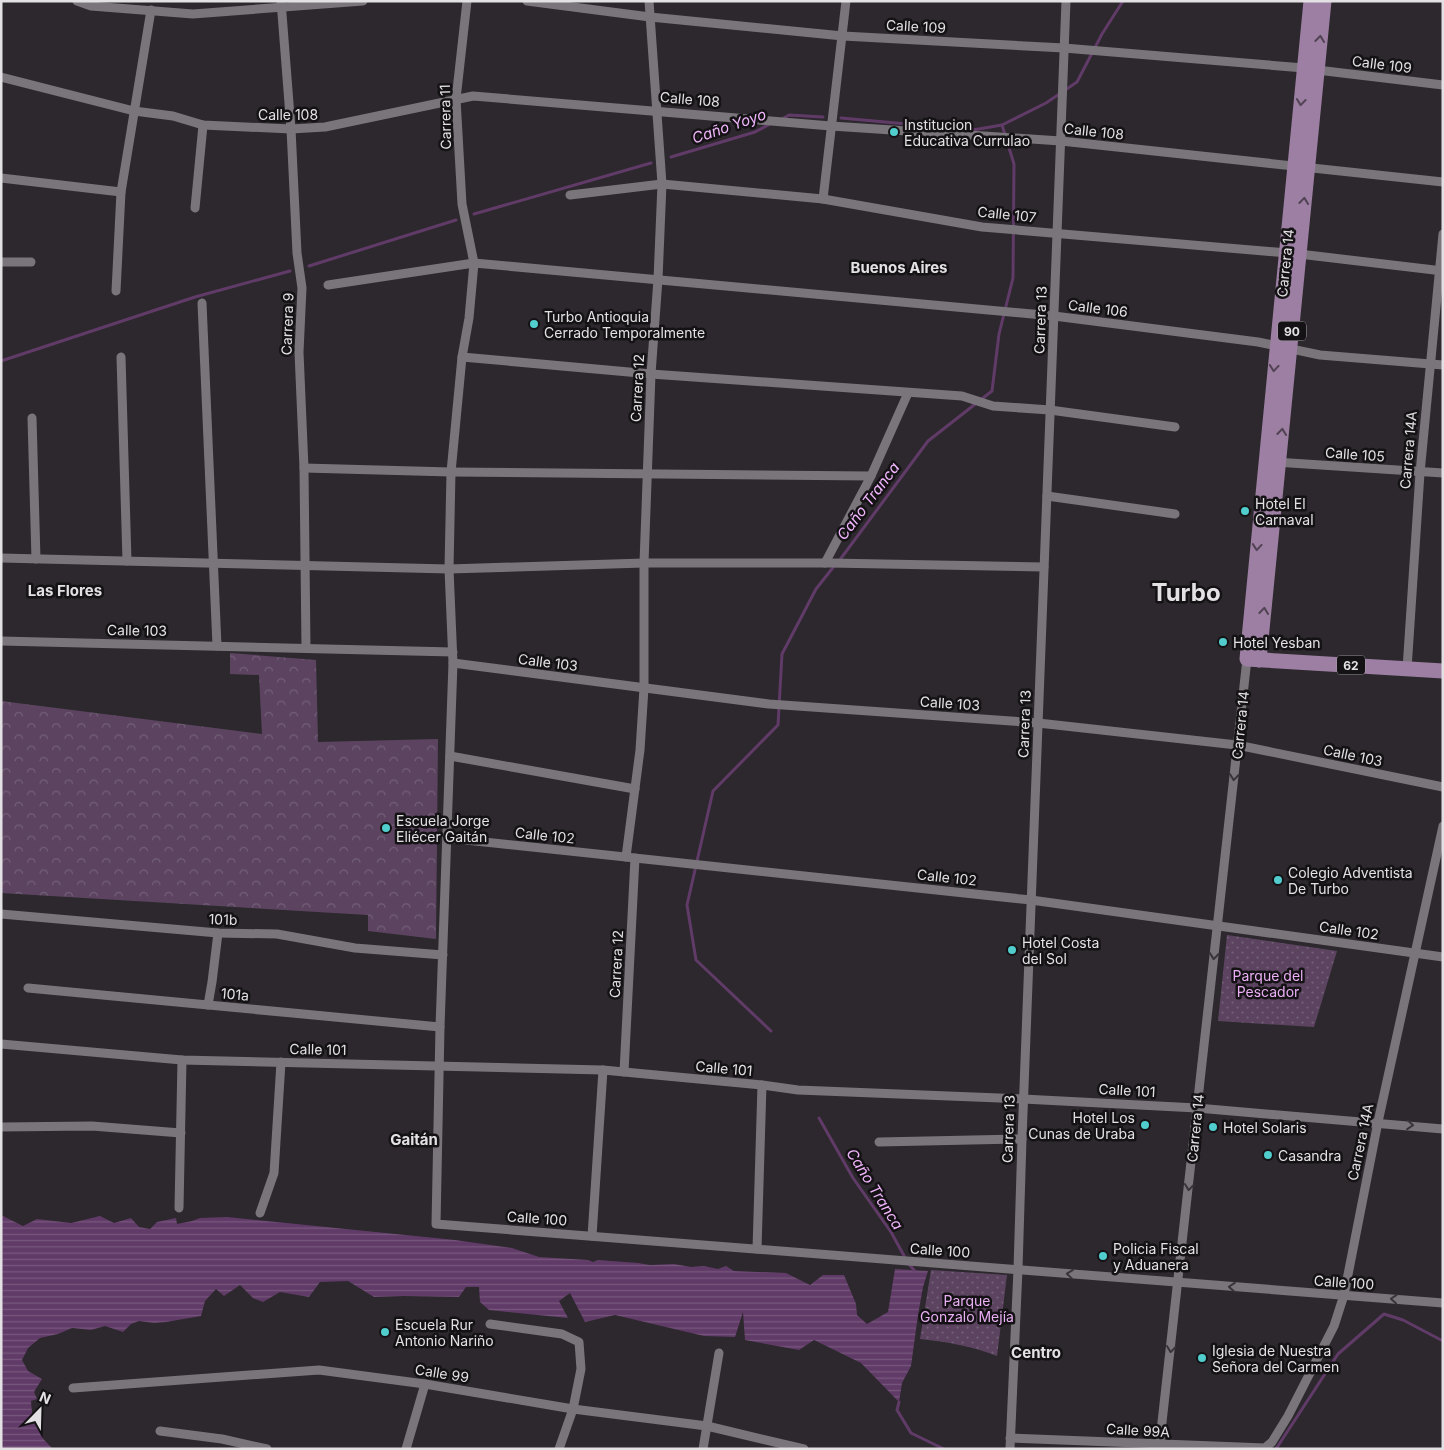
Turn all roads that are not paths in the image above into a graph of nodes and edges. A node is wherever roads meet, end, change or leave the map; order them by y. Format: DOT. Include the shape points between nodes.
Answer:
graph roads {
  1 [pos="77,1"];
  2 [pos="363,1"];
  3 [pos="467,1"];
  4 [pos="527,1"];
  5 [pos="649,1"];
  6 [pos="846,1"];
  7 [pos="1066,1"];
  8 [pos="1311,1"];
  9 [pos="1324,1"];
  10 [pos="281,4"];
  11 [pos="151,10"];
  12 [pos="650,16"];
  13 [pos="843,36"];
  14 [pos="1064,48"];
  15 [pos="1311,69"];
  16 [pos="1,77"];
  17 [pos="1443,85"];
  18 [pos="456,99"];
  19 [pos="656,110"];
  20 [pos="134,111"];
  21 [pos="202,125"];
  22 [pos="831,126"];
  23 [pos="291,129"];
  24 [pos="1061,141"];
  25 [pos="1301,167"];
  26 [pos="1,178"];
  27 [pos="1443,182"];
  28 [pos="662,184"];
  29 [pos="121,192"];
  30 [pos="570,195"];
  31 [pos="823,199"];
  32 [pos="195,208"];
  33 [pos="1057,233"];
  34 [pos="1443,234"];
  35 [pos="1293,254"];
  36 [pos="1,262"];
  37 [pos="30,262"];
  38 [pos="474,263"];
  39 [pos="1441,271"];
  40 [pos="658,279"];
  41 [pos="328,285"];
  42 [pos="116,291"];
  43 [pos="202,303"];
  44 [pos="1054,316"];
  45 [pos="1283,347"];
  46 [pos="121,357"];
  47 [pos="462,357"];
  48 [pos="1430,364"];
  49 [pos="1443,365"];
  50 [pos="651,374"];
  51 [pos="908,393"];
  52 [pos="1050,410"];
  53 [pos="32,418"];
  54 [pos="1175,428"];
  55 [pos="1272,462"];
  56 [pos="304,468"];
  57 [pos="451,472"];
  58 [pos="1420,473"];
  59 [pos="1443,473"];
  60 [pos="648,474"];
  61 [pos="871,476"];
  62 [pos="1047,496"];
  63 [pos="1175,514"];
  64 [pos="1,558"];
  65 [pos="36,559"];
  66 [pos="127,561"];
  67 [pos="644,562"];
  68 [pos="214,563"];
  69 [pos="828,563"];
  70 [pos="306,566"];
  71 [pos="1044,567"];
  72 [pos="449,569"];
  73 [pos="1,641"];
  74 [pos="216,646"];
  75 [pos="306,648"];
  76 [pos="453,652"];
  77 [pos="1253,660"];
  78 [pos="453,664"];
  79 [pos="1407,669"];
  80 [pos="1443,671"];
  81 [pos="644,688"];
  82 [pos="1038,723"];
  83 [pos="1238,745"];
  84 [pos="450,756"];
  85 [pos="1443,787"];
  86 [pos="635,789"];
  87 [pos="1443,826"];
  88 [pos="447,838"];
  89 [pos="631,858"];
  90 [pos="1031,900"];
  91 [pos="1,914"];
  92 [pos="1218,926"];
  93 [pos="218,933"];
  94 [pos="1416,953"];
  95 [pos="443,955"];
  96 [pos="1443,957"];
  97 [pos="28,988"];
  98 [pos="208,1005"];
  99 [pos="440,1027"];
  100 [pos="1,1044"];
  101 [pos="182,1060"];
  102 [pos="280,1062"];
  103 [pos="440,1065"];
  104 [pos="603,1070"];
  105 [pos="624,1072"];
  106 [pos="762,1085"];
  107 [pos="1023,1099"];
  108 [pos="1197,1108"];
  109 [pos="1378,1122"];
  110 [pos="1,1127"];
  111 [pos="1443,1128"];
  112 [pos="181,1133"];
  113 [pos="1022,1139"];
  114 [pos="879,1142"];
  115 [pos="179,1208"];
  116 [pos="260,1213"];
  117 [pos="436,1224"];
  118 [pos="592,1236"];
  119 [pos="757,1249"];
  120 [pos="1018,1269"];
  121 [pos="1178,1283"];
  122 [pos="1344,1295"];
  123 [pos="1443,1303"];
  124 [pos="490,1324"];
  125 [pos="719,1353"];
  126 [pos="425,1384"];
  127 [pos="73,1388"];
  128 [pos="573,1409"];
  129 [pos="706,1426"];
  130 [pos="160,1432"];
  131 [pos="1010,1438"];
  132 [pos="1160,1447"];
  133 [pos="1265,1448"];
  134 [pos="267,1449"];
  135 [pos="406,1449"];
  136 [pos="559,1449"];
  137 [pos="704,1449"];
  138 [pos="804,1449"];
  139 [pos="1010,1449"];
  1 -- 11 [label="street" via="91,6"];
  2 -- 10 [label="street"];
  3 -- 18 [label="street, Carrera 11"];
  4 -- 12 [label="street, Calle 109"];
  5 -- 12 [label="street"];
  6 -- 13 [label="street"];
  7 -- 14 [label="street, Carrera 13"];
  8 -- 15 [label="main road, Carrera 14 / 90"];
  15 -- 9 [label="main road, Carrera 14 / 90, one-way"];
  10 -- 11 [label="street" via="193,14"];
  10 -- 23 [label="street, Carrera 9"];
  11 -- 20 [label="street"];
  12 -- 13 [label="street, Calle 109"];
  12 -- 19 [label="street"];
  13 -- 14 [label="street, Calle 109"];
  13 -- 22 [label="street"];
  14 -- 15 [label="street, Calle 109"];
  14 -- 24 [label="street, Carrera 13"];
  15 -- 17 [label="street, Calle 109"];
  15 -- 25 [label="main road, Carrera 14 / 90"];
  16 -- 20 [label="street, Calle 108"];
  18 -- 19 [label="street, Calle 108" via="473,96"];
  18 -- 23 [label="street, Calle 108" via="325,128"];
  18 -- 38 [label="street, Carrera 11" via="462,204"];
  19 -- 22 [label="street, Calle 108"];
  19 -- 28 [label="street, Carrera 12"];
  20 -- 21 [label="street, Calle 108" via="173,116"];
  20 -- 29 [label="street"];
  21 -- 23 [label="street, Calle 108"];
  21 -- 32 [label="street"];
  22 -- 24 [label="street, Calle 108"];
  22 -- 31 [label="street"];
  23 -- 56 [label="street, Carrera 9" via="297,253 302,288 299,352"];
  24 -- 25 [label="street, Calle 108"];
  24 -- 33 [label="street, Carrera 13"];
  25 -- 27 [label="street, Calle 108"];
  25 -- 35 [label="main road, Carrera 14 / 90"];
  26 -- 29 [label="street"];
  28 -- 30 [label="street, Calle 107"];
  28 -- 31 [label="street, Calle 107"];
  28 -- 40 [label="street, Carrera 12"];
  29 -- 42 [label="street"];
  31 -- 33 [label="street, Calle 107" via="982,226"];
  33 -- 35 [label="street, Calle 107"];
  33 -- 44 [label="street, Carrera 13"];
  34 -- 39 [label="street, Carrera 14A"];
  35 -- 39 [label="street, Calle 107"];
  35 -- 45 [label="main road, Carrera 14 / 90"];
  36 -- 37 [label="street"];
  38 -- 40 [label="street, Calle 106"];
  38 -- 41 [label="street, Calle 106"];
  38 -- 47 [label="street, Carrera 11"];
  39 -- 48 [label="street, Carrera 14A"];
  40 -- 44 [label="street, Calle 106"];
  40 -- 50 [label="street, Carrera 12"];
  43 -- 68 [label="street"];
  44 -- 45 [label="street, Calle 106"];
  44 -- 52 [label="street, Carrera 13"];
  45 -- 48 [label="street, Calle 106" via="1320,355"];
  45 -- 55 [label="main road, Carrera 14 / 90"];
  46 -- 66 [label="street"];
  47 -- 50 [label="street"];
  47 -- 57 [label="street, Carrera 11"];
  48 -- 49 [label="street, Calle 106"];
  48 -- 58 [label="street, Carrera 14A"];
  50 -- 51 [label="street"];
  50 -- 60 [label="street, Carrera 12"];
  51 -- 52 [label="street" via="962,396 993,406"];
  51 -- 61 [label="street"];
  52 -- 54 [label="street"];
  52 -- 62 [label="street, Carrera 13"];
  53 -- 65 [label="street"];
  55 -- 58 [label="street, Calle 105"];
  55 -- 77 [label="main road, Carrera 14 / 90"];
  56 -- 57 [label="street"];
  56 -- 70 [label="street, Carrera 9"];
  57 -- 60 [label="street"];
  57 -- 72 [label="street, Carrera 11"];
  58 -- 59 [label="street, Calle 105"];
  58 -- 79 [label="street, Carrera 14A"];
  60 -- 61 [label="street"];
  60 -- 67 [label="street, Carrera 12"];
  61 -- 69 [label="street"];
  62 -- 63 [label="street"];
  62 -- 71 [label="street, Carrera 13"];
  64 -- 65 [label="street"];
  65 -- 66 [label="street"];
  66 -- 68 [label="street"];
  67 -- 69 [label="street"];
  67 -- 72 [label="street"];
  67 -- 81 [label="street, Carrera 12"];
  68 -- 70 [label="street"];
  68 -- 74 [label="street"];
  69 -- 71 [label="street"];
  70 -- 72 [label="street"];
  70 -- 75 [label="street, Carrera 9"];
  71 -- 82 [label="street, Carrera 13"];
  72 -- 76 [label="street, Carrera 11"];
  73 -- 74 [label="street, Calle 103"];
  74 -- 75 [label="street, Calle 103"];
  75 -- 76 [label="street, Calle 103"];
  76 -- 78 [label="street, Carrera 11"];
  77 -- 79 [label="main road, 62"];
  77 -- 83 [label="street, Carrera 14"];
  78 -- 81 [label="street, Calle 103"];
  78 -- 84 [label="street, Carrera 11"];
  79 -- 80 [label="main road, 62"];
  81 -- 82 [label="street, Calle 103" via="769,704"];
  81 -- 86 [label="street, Carrera 12"];
  82 -- 83 [label="street, Calle 103"];
  82 -- 90 [label="street, Carrera 13"];
  83 -- 85 [label="street, Calle 103"];
  83 -- 92 [label="street, Carrera 14, one-way"];
  84 -- 86 [label="street"];
  84 -- 88 [label="street, Carrera 11"];
  86 -- 89 [label="street, Carrera 12"];
  87 -- 94 [label="street, Carrera 14A"];
  88 -- 89 [label="street, Calle 102"];
  88 -- 95 [label="street, Carrera 11"];
  89 -- 90 [label="street, Calle 102"];
  89 -- 105 [label="street, Carrera 12"];
  90 -- 92 [label="street, Calle 102"];
  90 -- 107 [label="street, Carrera 13"];
  91 -- 93 [label="street, 101b"];
  92 -- 94 [label="street, Calle 102"];
  92 -- 108 [label="street, Carrera 14, one-way"];
  93 -- 95 [label="street, 101b" via="277,934 354,948"];
  93 -- 98 [label="street"];
  94 -- 96 [label="street, Calle 102"];
  94 -- 109 [label="street, Carrera 14A"];
  95 -- 99 [label="street, Carrera 11"];
  97 -- 98 [label="street, 101a"];
  98 -- 99 [label="street, 101a"];
  99 -- 103 [label="street, Carrera 11"];
  100 -- 101 [label="street, Calle 101"];
  101 -- 102 [label="street, Calle 101"];
  101 -- 112 [label="street"];
  102 -- 103 [label="street, Calle 101"];
  102 -- 116 [label="street" via="274,1173"];
  103 -- 104 [label="street, Calle 101"];
  103 -- 117 [label="street, Carrera 11"];
  104 -- 105 [label="street, Calle 101"];
  104 -- 118 [label="street"];
  105 -- 106 [label="street, Calle 101"];
  106 -- 107 [label="street, Calle 101" via="798,1090"];
  106 -- 119 [label="street"];
  107 -- 108 [label="street, Calle 101"];
  107 -- 113 [label="street, Carrera 13"];
  108 -- 109 [label="street, Calle 101"];
  108 -- 121 [label="street, Carrera 14, one-way"];
  109 -- 111 [label="street, Calle 101, one-way"];
  109 -- 122 [label="street, Carrera 14A"];
  110 -- 112 [label="street" via="92,1126"];
  112 -- 115 [label="street"];
  113 -- 114 [label="street"];
  113 -- 120 [label="street, Carrera 13"];
  117 -- 118 [label="street, Calle 100"];
  118 -- 119 [label="street, Calle 100"];
  119 -- 120 [label="street, Calle 100"];
  121 -- 120 [label="street, Calle 100, one-way"];
  120 -- 131 [label="street, Carrera 13"];
  122 -- 121 [label="street, Calle 100, one-way"];
  121 -- 132 [label="street, Carrera 14, one-way"];
  123 -- 122 [label="street, Calle 100, one-way"];
  122 -- 133 [label="street, Carrera 14A" via="1334,1326 1293,1408"];
  124 -- 128 [label="street" via="562,1334 579,1342 581,1369"];
  125 -- 129 [label="street"];
  126 -- 127 [label="street, Calle 99" via="319,1370"];
  126 -- 128 [label="street, Calle 99"];
  126 -- 135 [label="street"];
  128 -- 129 [label="street, Calle 99"];
  128 -- 136 [label="street"];
  129 -- 137 [label="street"];
  129 -- 138 [label="street, Calle 99"];
  130 -- 134 [label="street" via="222,1439"];
  131 -- 132 [label="street, Calle 99A"];
  131 -- 139 [label="street, Carrera 13"];
  132 -- 133 [label="street, Calle 99A"];
}
